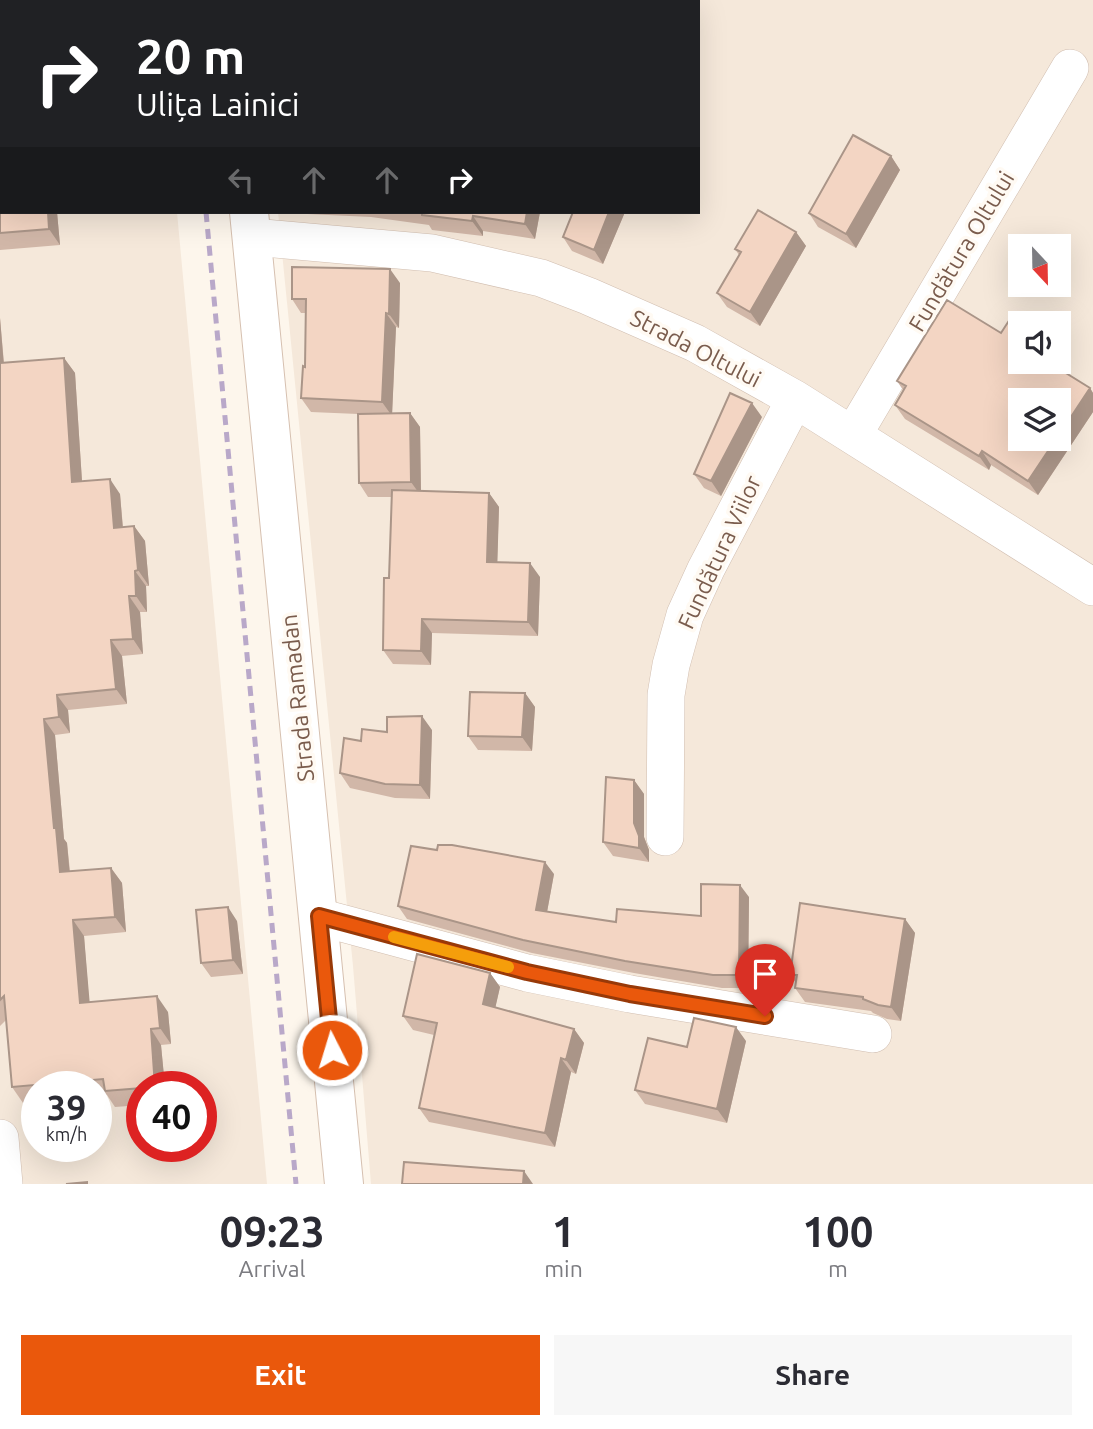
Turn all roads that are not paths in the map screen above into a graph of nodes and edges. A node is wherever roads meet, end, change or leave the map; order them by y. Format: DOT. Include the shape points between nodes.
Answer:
graph roads {
  1 [pos="1070,68"];
  2 [pos="250,224"];
  3 [pos="795,399"];
  4 [pos="853,435"];
  5 [pos="1093,587"];
  6 [pos="665,837"];
  7 [pos="319,916"];
  8 [pos="873,1034"];
  9 [pos="0,1138"];
  10 [pos="4,1184"];
  11 [pos="344,1184"];
  1 -- 4 [label="street, Fundătura Oltului"];
  2 -- 3 [label="street, Strada Oltului" via="432,253 541,278 695,342"];
  2 -- 7 [label="street, Strada Ramadan"];
  3 -- 4 [label="street, Strada Oltului"];
  3 -- 6 [label="street, Fundătura Viilor" via="685,615 666,695"];
  4 -- 5 [label="street, Strada Oltului"];
  7 -- 8 [label="street" via="527,972 630,994"];
  7 -- 11 [label="street, Strada Ramadan"];
  9 -- 10 [label="street"];
}
